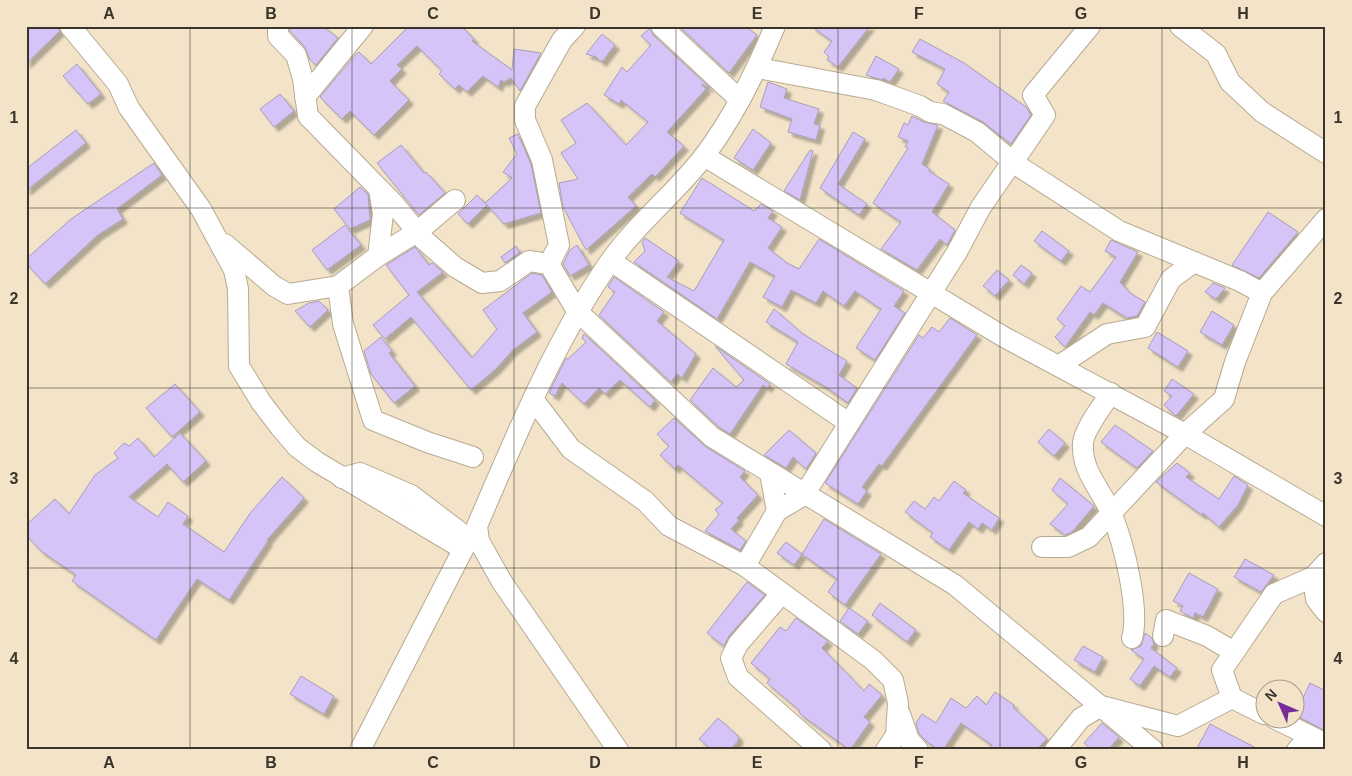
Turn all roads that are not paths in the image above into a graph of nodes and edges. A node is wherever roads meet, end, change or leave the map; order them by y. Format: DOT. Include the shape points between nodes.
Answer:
graph roads {
  1 [pos="70,26"];
  2 [pos="363,26"];
  3 [pos="575,26"];
  4 [pos="661,26"];
  5 [pos="775,26"];
  6 [pos="1090,26"];
  7 [pos="1180,26"];
  8 [pos="274,30"];
  9 [pos="758,68"];
  10 [pos="305,97"];
  11 [pos="740,100"];
  12 [pos="1326,152"];
  13 [pos="704,156"];
  14 [pos="379,188"];
  15 [pos="455,200"];
  16 [pos="1326,219"];
  17 [pos="417,232"];
  18 [pos="215,236"];
  19 [pos="378,256"];
  20 [pos="611,261"];
  21 [pos="1194,262"];
  22 [pos="549,264"];
  23 [pos="338,286"];
  24 [pos="931,293"];
  25 [pos="1262,293"];
  26 [pos="577,311"];
  27 [pos="1060,365"];
  28 [pos="1111,393"];
  29 [pos="533,399"];
  30 [pos="849,423"];
  31 [pos="1185,434"];
  32 [pos="473,456"];
  33 [pos="770,473"];
  34 [pos="804,495"];
  35 [pos="777,511"];
  36 [pos="1112,514"];
  37 [pos="1326,516"];
  38 [pos="469,538"];
  39 [pos="1042,547"];
  40 [pos="745,566"];
  41 [pos="1319,570"];
  42 [pos="782,593"];
  43 [pos="1326,612"];
  44 [pos="1163,636"];
  45 [pos="1132,638"];
  46 [pos="1234,652"];
  47 [pos="1232,698"];
  48 [pos="1102,706"];
  49 [pos="898,707"];
  50 [pos="1254,709"];
  51 [pos="1289,728"];
  52 [pos="1311,743"];
  53 [pos="360,750"];
  54 [pos="618,750"];
  55 [pos="822,750"];
  56 [pos="886,750"];
  57 [pos="918,750"];
  58 [pos="1055,750"];
  59 [pos="1153,750"];
  1 -- 18 [label="street" via="118,84 129,108 201,209"];
  2 -- 10 [label="street"];
  3 -- 22 [label="street" via="562,40 525,106 525,120 542,160 559,245"];
  4 -- 11 [label="street"];
  5 -- 9 [label="street"];
  6 -- 9 [label="street" via="1033,95 1045,115 1013,162 977,132 943,114 930,112 876,90"];
  7 -- 12 [label="street" via="1216,54 1230,82 1262,112"];
  8 -- 10 [label="street" via="296,54"];
  9 -- 11 [label="street"];
  10 -- 14 [label="street" via="308,116"];
  11 -- 13 [label="street"];
  13 -- 20 [label="street" via="643,221"];
  13 -- 24 [label="street"];
  14 -- 17 [label="street"];
  14 -- 19 [label="street" via="384,214"];
  15 -- 17 [label="street"];
  16 -- 25 [label="street"];
  17 -- 19 [label="street"];
  17 -- 22 [label="street" via="455,268 482,283 500,281 529,261"];
  18 -- 23 [label="street" via="288,294"];
  18 -- 38 [label="street" via="234,270 238,289 240,366 260,402 297,447 342,478"];
  19 -- 23 [label="street"];
  20 -- 26 [label="street"];
  20 -- 30 [label="street"];
  21 -- 24 [label="street" via="1119,231 1012,162 981,207"];
  21 -- 25 [label="street"];
  21 -- 27 [label="street" via="1170,279 1145,327 1107,334"];
  22 -- 26 [label="street"];
  23 -- 32 [label="street" via="343,324 373,420"];
  24 -- 27 [label="street" via="1004,337"];
  24 -- 30 [label="street"];
  25 -- 31 [label="street" via="1224,398"];
  26 -- 29 [label="street"];
  26 -- 33 [label="street" via="712,437"];
  27 -- 28 [label="street"];
  28 -- 31 [label="street"];
  28 -- 36 [label="street" via="1083,440 1083,461"];
  29 -- 38 [label="street"];
  29 -- 40 [label="street" via="570,449 646,502 669,526"];
  30 -- 34 [label="street"];
  31 -- 36 [label="street"];
  31 -- 37 [label="street"];
  33 -- 34 [label="street"];
  33 -- 35 [label="street"];
  34 -- 35 [label="street"];
  34 -- 48 [label="street" via="955,585"];
  35 -- 40 [label="street"];
  36 -- 39 [label="street" via="1089,537 1068,547"];
  36 -- 45 [label="street" via="1131,585 1136,624"];
  38 -- 53 [label="street"];
  38 -- 54 [label="street" via="478,541 502,582"];
  40 -- 42 [label="street"];
  41 -- 43 [label="street" via="1316,599"];
  41 -- 46 [label="street" via="1274,594"];
  42 -- 49 [label="street" via="873,660 893,680"];
  42 -- 55 [label="street" via="738,644 731,658 738,676"];
  44 -- 46 [label="street" via="1166,620 1207,636"];
  46 -- 47 [label="street" via="1222,670"];
  47 -- 48 [label="street" via="1178,726"];
  47 -- 50 [label="street"];
  48 -- 58 [label="street" via="1081,718"];
  48 -- 59 [label="street"];
  49 -- 56 [label="street" via="896,735"];
  49 -- 57 [label="street" via="910,740"];
  51 -- 52 [label="street"];
}
